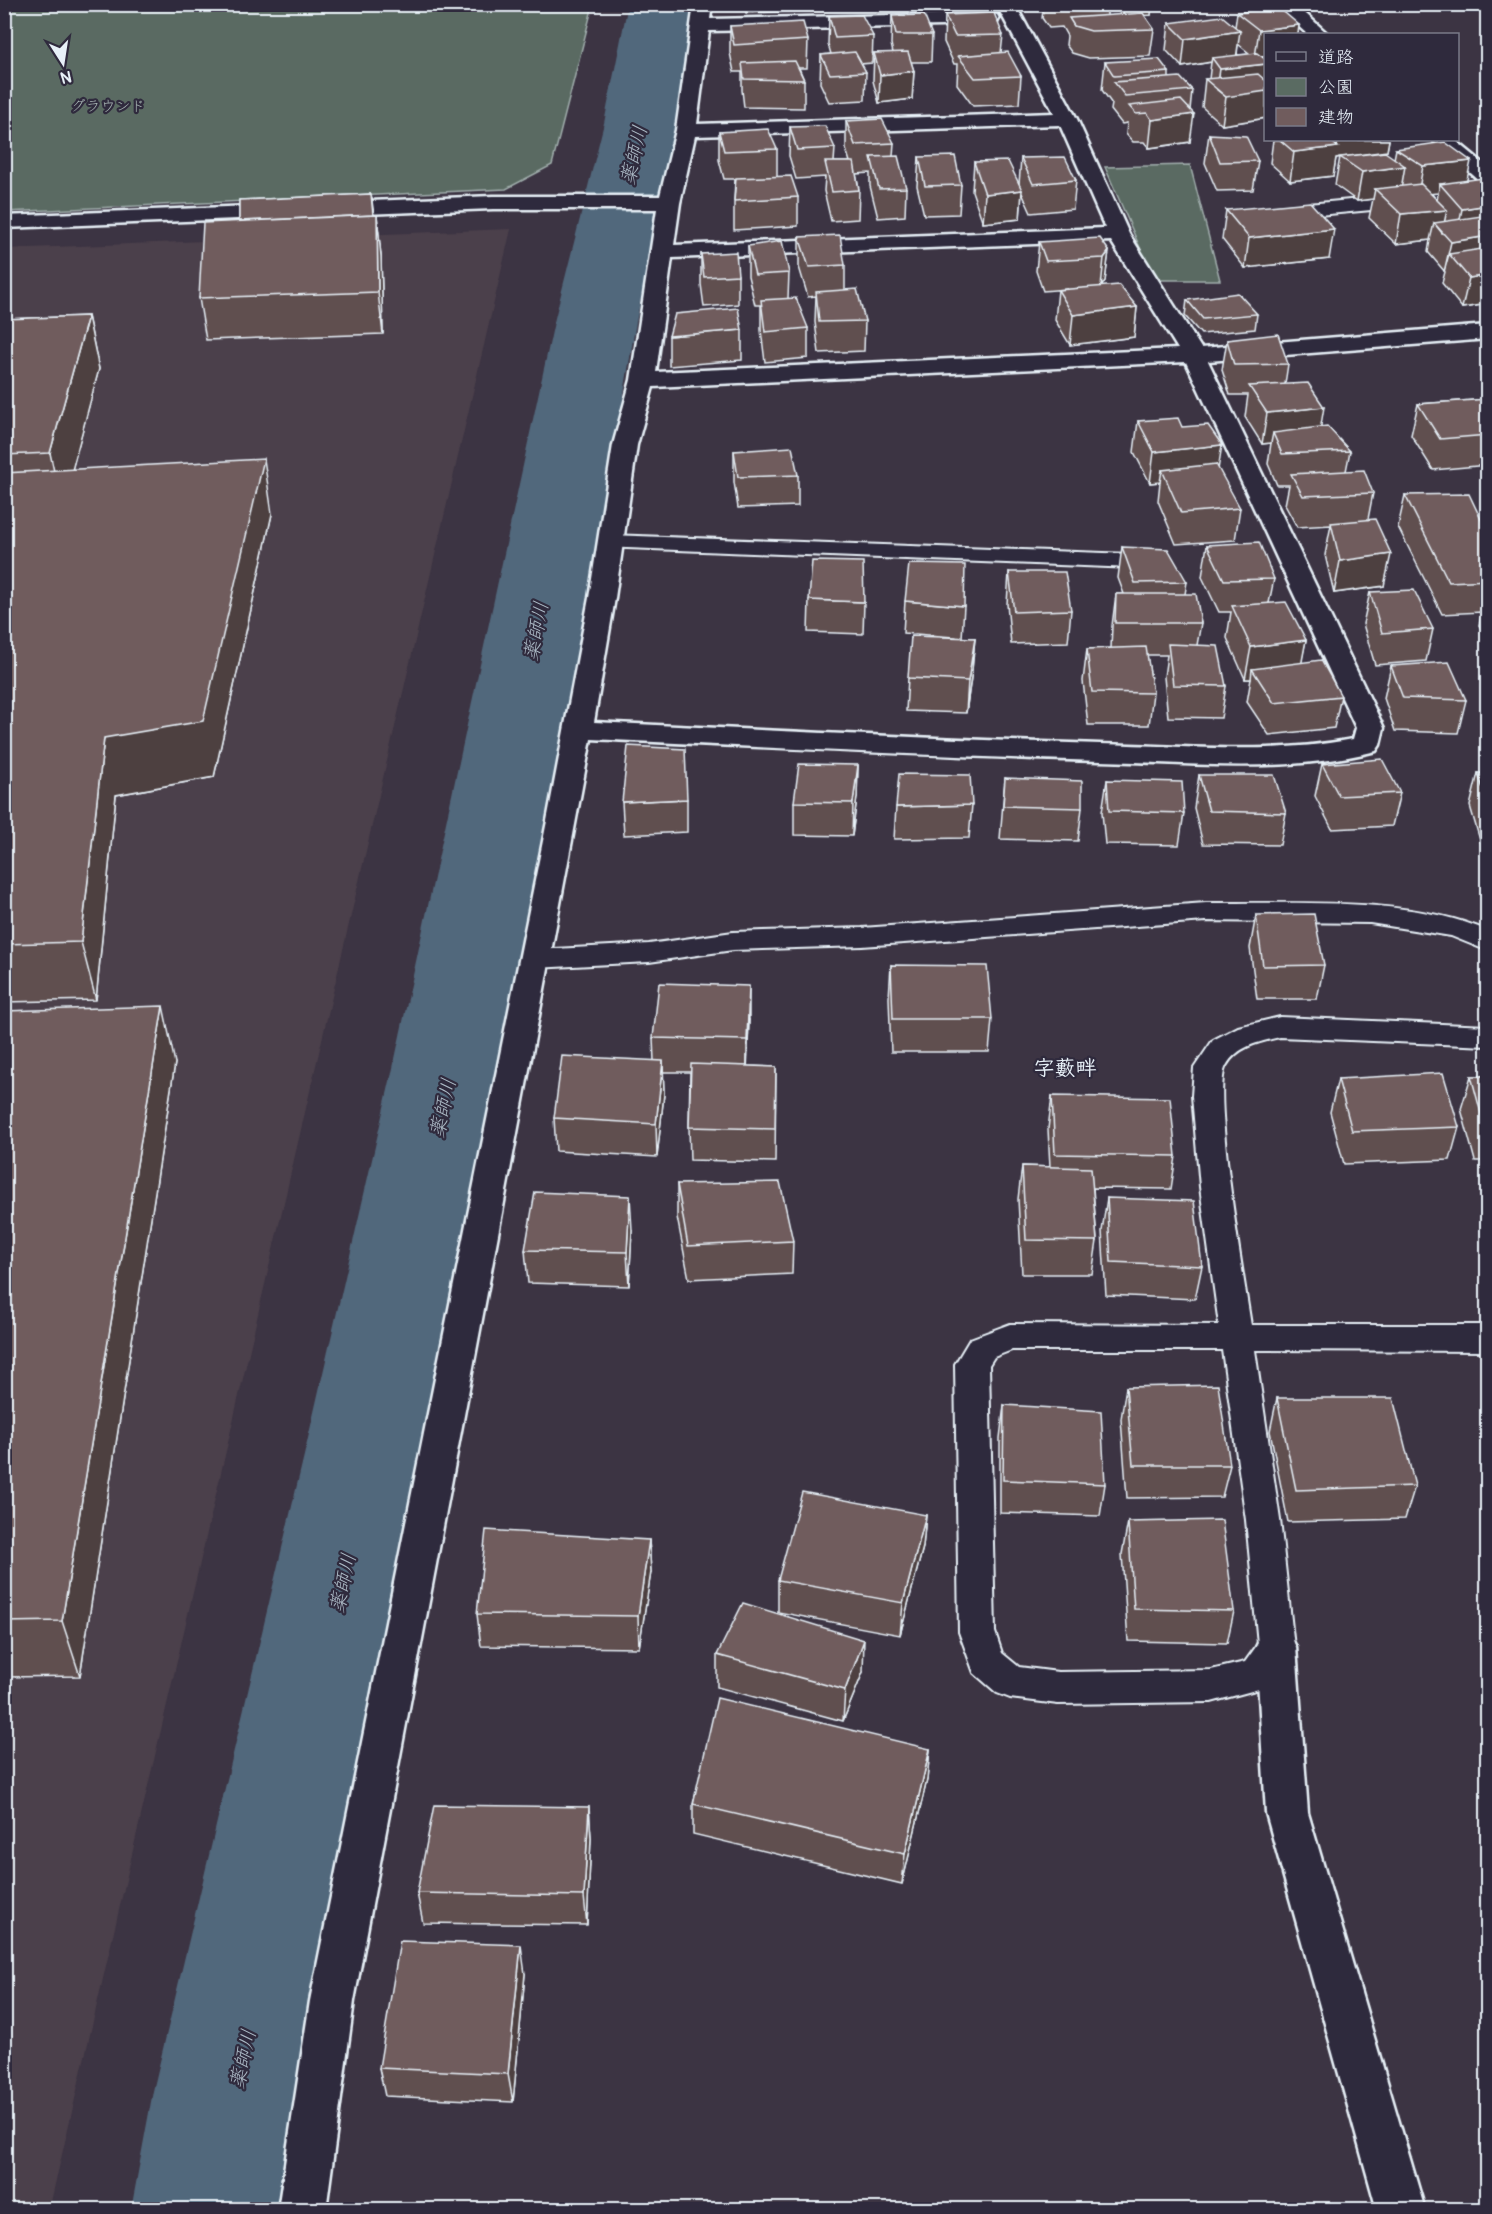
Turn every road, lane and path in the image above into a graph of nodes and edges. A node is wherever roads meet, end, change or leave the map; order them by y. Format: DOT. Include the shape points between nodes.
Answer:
graph roads {
  1 [pos="1282,4"];
  2 [pos="1009,11"];
  3 [pos="702,15"];
  4 [pos="1317,33"];
  5 [pos="1067,119"];
  6 [pos="686,130"];
  7 [pos="1444,141"];
  8 [pos="1488,178"];
  9 [pos="1488,193"];
  10 [pos="659,202"];
  11 [pos="1253,216"];
  12 [pos="4,222"];
  13 [pos="1118,234"];
  14 [pos="661,252"];
  15 [pos="1488,332"];
  16 [pos="1194,355"];
  17 [pos="643,380"];
  18 [pos="610,542"];
  19 [pos="1158,562"];
  20 [pos="578,730"];
  21 [pos="1488,942"];
  22 [pos="534,959"];
  23 [pos="1488,1036"];
  24 [pos="1237,1337"];
  25 [pos="1488,1338"];
  26 [pos="1276,1647"];
  27 [pos="302,2210"];
  28 [pos="1401,2210"];
  1 -- 4 [label="street"];
  2 -- 3 [label="street"];
  2 -- 5 [label="street"];
  3 -- 6 [label="street"];
  5 -- 6 [label="street"];
  5 -- 13 [label="street"];
  6 -- 10 [label="street"];
  7 -- 8 [label="street"];
  9 -- 11 [label="lane"];
  10 -- 12 [label="street" via="410,204"];
  10 -- 14 [label="street"];
  13 -- 14 [label="street"];
  13 -- 16 [label="street"];
  14 -- 17 [label="street"];
  15 -- 16 [label="street"];
  16 -- 17 [label="street"];
  16 -- 20 [label="street" via="1370,728 1366,745 1285,756 1042,751"];
  17 -- 18 [label="street" via="625,445"];
  18 -- 19 [label="lane"];
  18 -- 20 [label="street"];
  20 -- 22 [label="street"];
  21 -- 22 [label="lane" via="1457,928 1370,914 1206,912 862,937 733,941 649,953"];
  22 -- 27 [label="street" via="332,2001"];
  23 -- 24 [label="lane" via="1280,1027 1248,1034 1223,1047 1209,1068 1207,1096 1215,1186"];
  24 -- 25 [label="lane"];
  24 -- 26 [label="lane"];
  24 -- 26 [label="lane" via="1010,1337 982,1347 972,1364 977,1632 987,1662 1010,1682 1058,1688 1211,1686 1257,1675"];
  26 -- 28 [label="street" via="1287,1813"];
}
